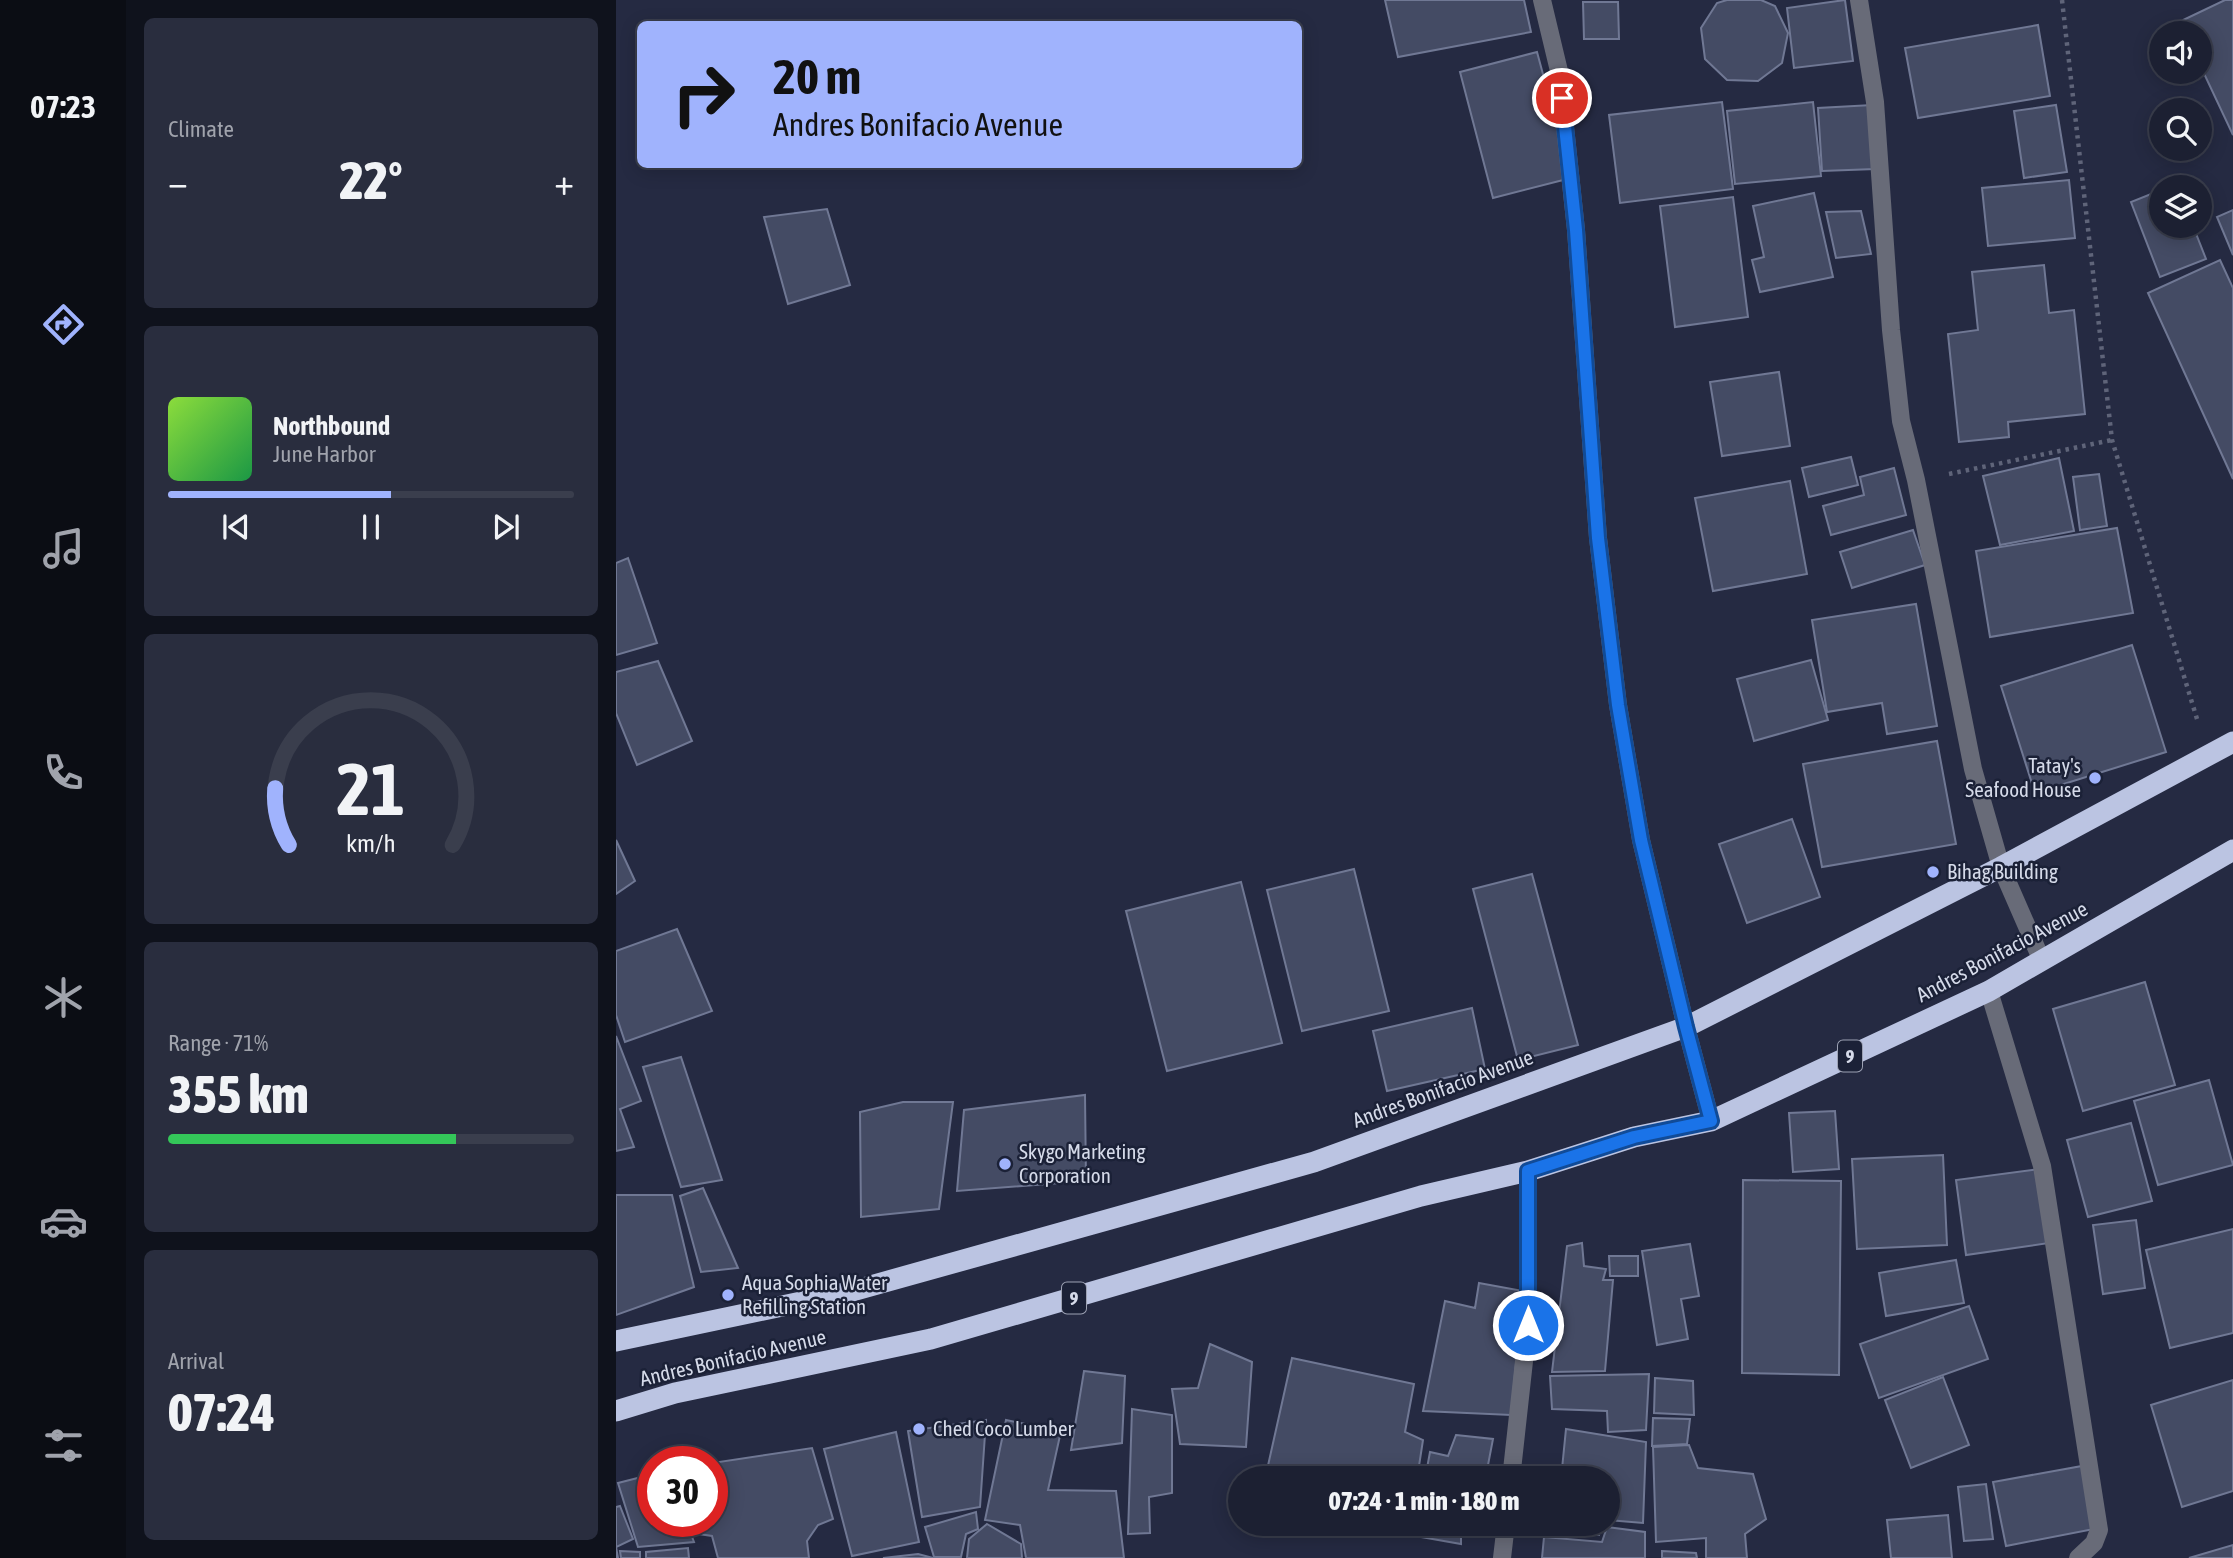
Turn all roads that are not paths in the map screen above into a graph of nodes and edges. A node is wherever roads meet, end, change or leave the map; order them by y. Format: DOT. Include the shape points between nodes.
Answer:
graph roads {
  1 [pos="1542,0"];
  2 [pos="1859,0"];
  3 [pos="2233,742"];
  4 [pos="2233,850"];
  5 [pos="2001,867"];
  6 [pos="2042,961"];
  7 [pos="1989,991"];
  8 [pos="1686,1027"];
  9 [pos="1711,1121"];
  10 [pos="1528,1171"];
  11 [pos="616,1341"];
  12 [pos="616,1411"];
  13 [pos="1512,1466"];
  14 [pos="1505,1536"];
  15 [pos="1502,1558"];
  16 [pos="2078,1558"];
  1 -- 8 [label="street" via="1559,71 1575,216 1598,538 1618,705 1641,840"];
  2 -- 5 [label="street" via="1875,102 1901,421 1973,769"];
  3 -- 5 [label="highway, Andres Bonifacio Avenue"];
  4 -- 6 [label="highway, Andres Bonifacio Avenue / 9"];
  5 -- 6 [label="street"];
  5 -- 8 [label="highway, Andres Bonifacio Avenue"];
  6 -- 7 [label="highway, Andres Bonifacio Avenue / 9"];
  7 -- 9 [label="highway, Andres Bonifacio Avenue / 9"];
  7 -- 16 [label="street" via="2042,1166 2099,1530 2094,1543"];
  8 -- 9 [label="street"];
  8 -- 11 [label="highway, Andres Bonifacio Avenue" via="1314,1162 849,1293"];
  9 -- 10 [label="highway, Andres Bonifacio Avenue / 9" via="1634,1137"];
  10 -- 12 [label="highway, Andres Bonifacio Avenue / 9" via="1421,1196 931,1339"];
  10 -- 13 [label="street" via="1528,1325"];
  14 -- 15 [label="street"];
}
